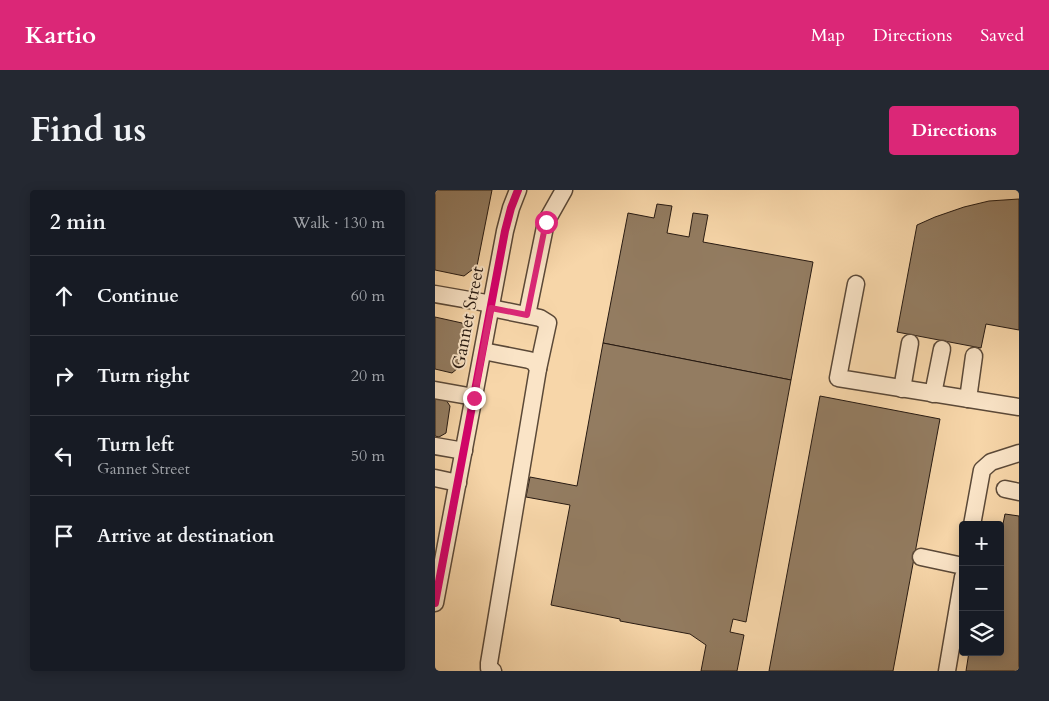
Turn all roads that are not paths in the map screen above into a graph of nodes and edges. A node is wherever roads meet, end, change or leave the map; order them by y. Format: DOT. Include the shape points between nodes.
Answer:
graph roads {
  1 [pos="519,190"];
  2 [pos="564,190"];
  3 [pos="856,284"];
  4 [pos="435,294"];
  5 [pos="491,306"];
  6 [pos="527,315"];
  7 [pos="910,343"];
  8 [pos="942,349"];
  9 [pos="483,352"];
  10 [pos="974,356"];
  11 [pos="538,369"];
  12 [pos="902,389"];
  13 [pos="435,390"];
  14 [pos="933,394"];
  15 [pos="474,398"];
  16 [pos="967,399"];
  17 [pos="1019,407"];
  18 [pos="435,446"];
  19 [pos="464,451"];
  20 [pos="1019,453"];
  21 [pos="435,478"];
  22 [pos="458,483"];
  23 [pos="972,521"];
  24 [pos="442,533"];
  25 [pos="921,557"];
  26 [pos="959,565"];
  27 [pos="959,600"];
  28 [pos="435,601"];
  29 [pos="493,671"];
  30 [pos="947,671"];
  1 -- 5 [label="street, Gannet Street" via="505,231"];
  2 -- 6 [label="street" via="546,222"];
  3 -- 12 [label="street" via="838,378"];
  4 -- 5 [label="street"];
  5 -- 6 [label="street"];
  5 -- 9 [label="street, Gannet Street"];
  6 -- 11 [label="street" via="548,323"];
  7 -- 12 [label="street"];
  8 -- 14 [label="street"];
  9 -- 11 [label="street" via="529,360"];
  9 -- 15 [label="street, Gannet Street"];
  10 -- 16 [label="street"];
  11 -- 29 [label="street" via="489,663"];
  12 -- 14 [label="street"];
  13 -- 15 [label="street"];
  14 -- 16 [label="street"];
  15 -- 19 [label="street, Gannet Street"];
  16 -- 17 [label="street"];
  18 -- 19 [label="street"];
  19 -- 22 [label="street, Gannet Street"];
  20 -- 23 [label="street" via="991,462 983,470"];
  21 -- 22 [label="street"];
  22 -- 24 [label="street, Gannet Street"];
  24 -- 28 [label="street, Gannet Street"];
  25 -- 26 [label="street"];
  27 -- 30 [label="street"];
}
